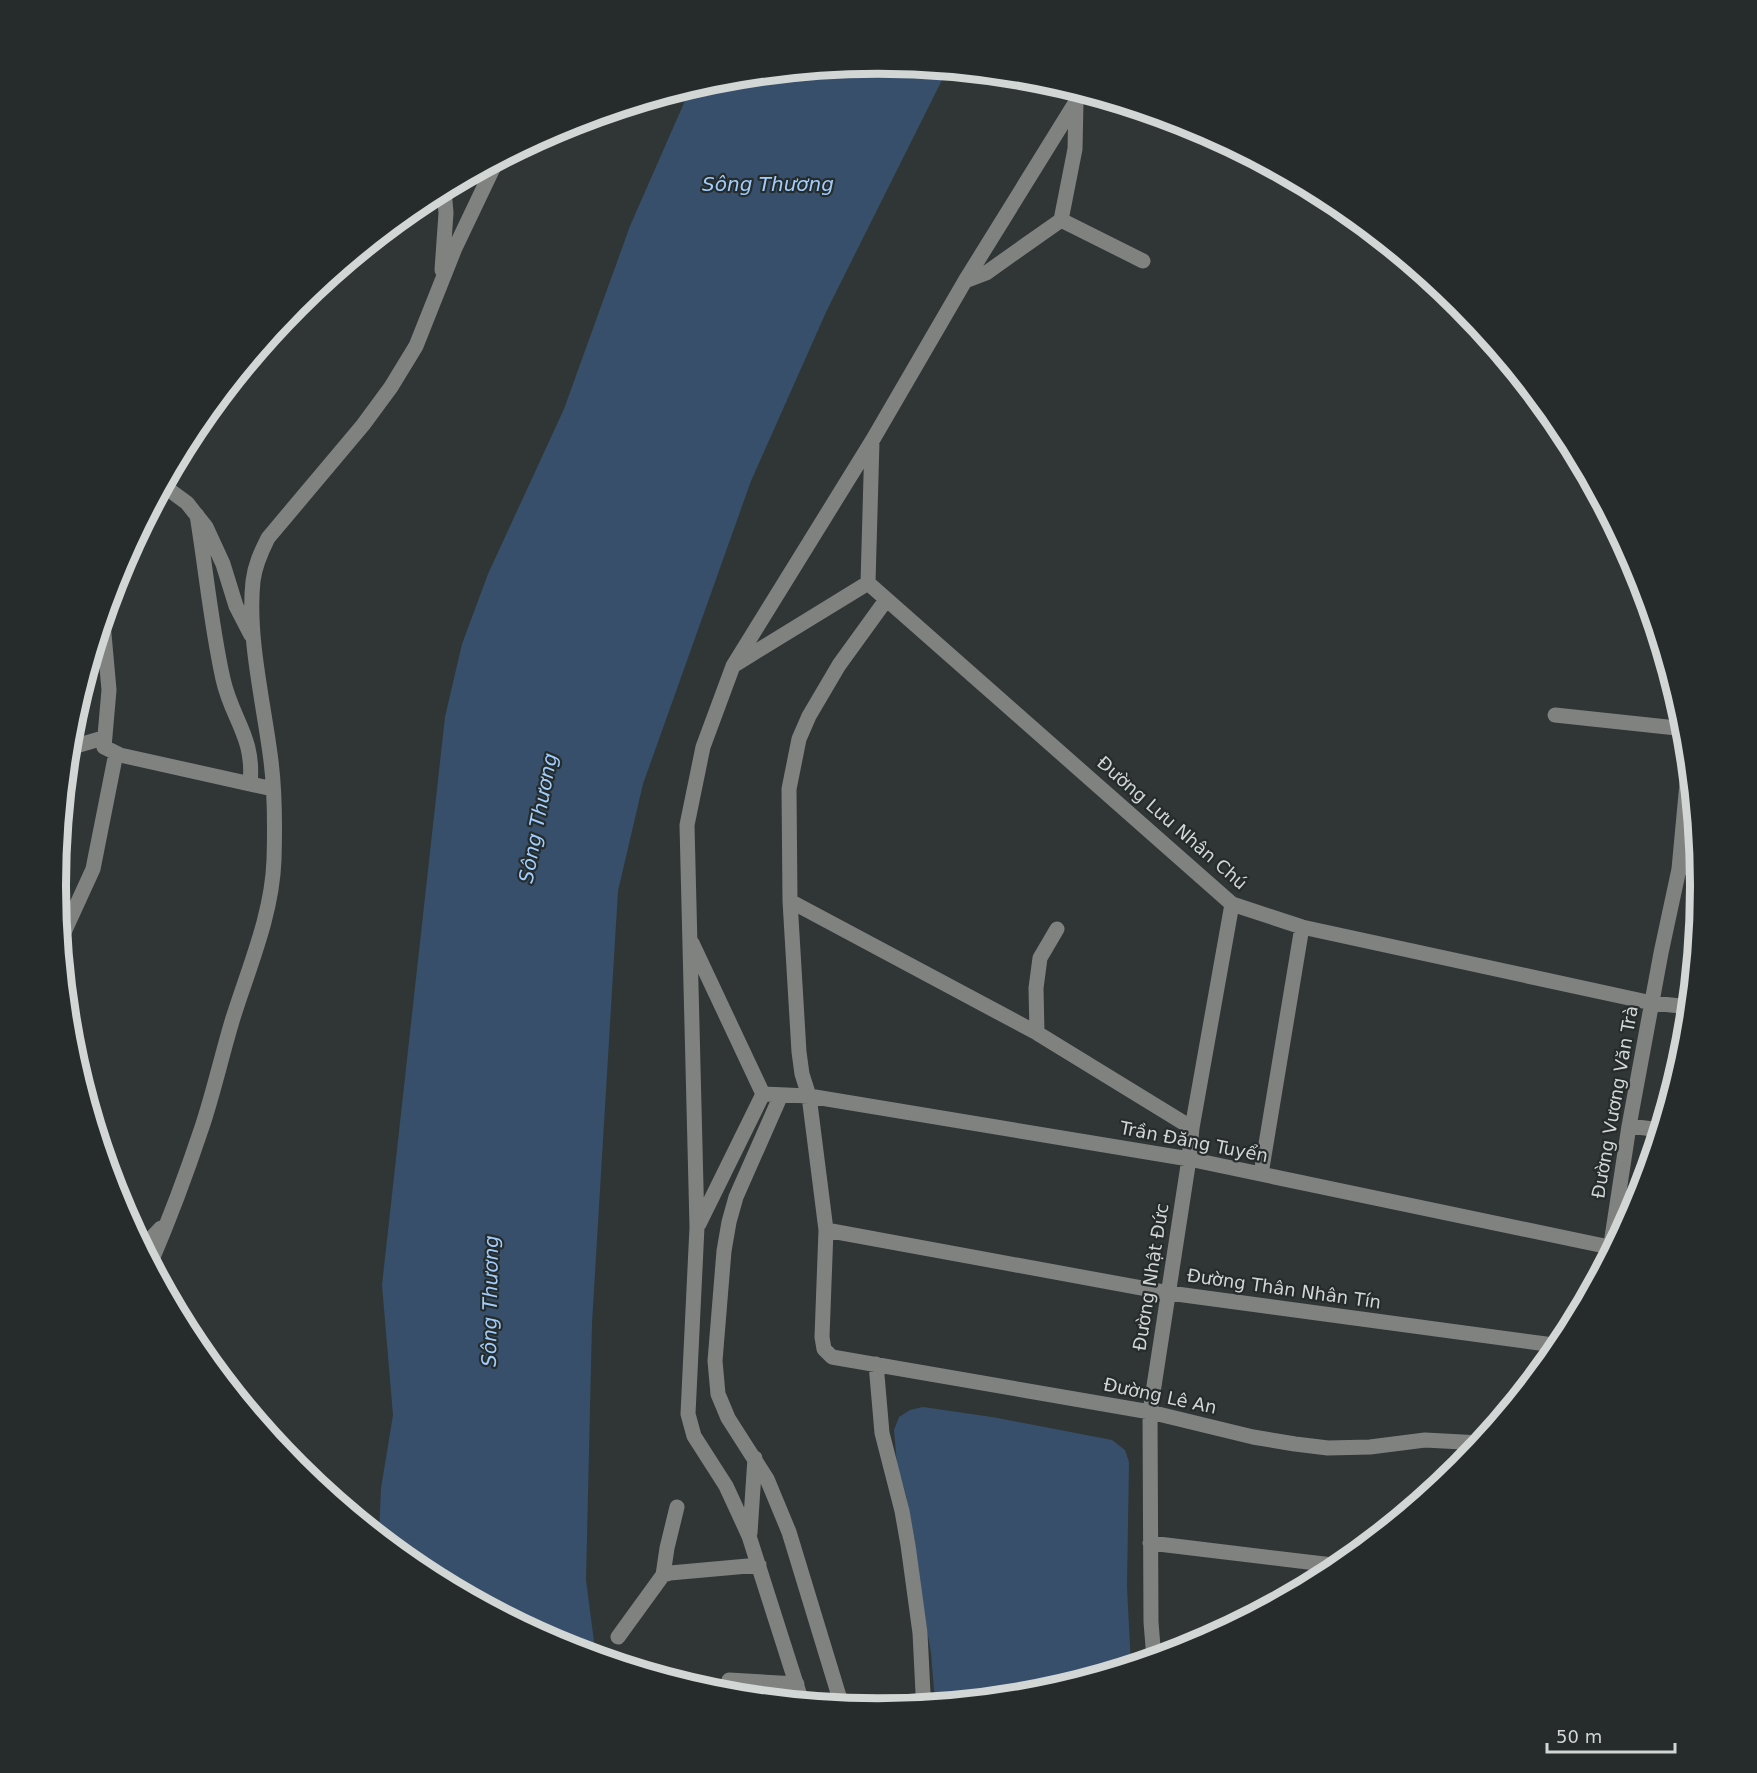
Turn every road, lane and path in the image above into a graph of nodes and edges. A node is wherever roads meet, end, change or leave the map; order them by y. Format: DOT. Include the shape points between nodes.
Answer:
graph roads {
  1 [pos="1078,99"];
  2 [pos="1079,100"];
  3 [pos="491,173"];
  4 [pos="445,200"];
  5 [pos="1061,220"];
  6 [pos="1143,261"];
  7 [pos="965,280"];
  8 [pos="441,285"];
  9 [pos="872,441"];
  10 [pos="170,490"];
  11 [pos="196,515"];
  12 [pos="868,583"];
  13 [pos="886,600"];
  14 [pos="105,640"];
  15 [pos="254,640"];
  16 [pos="733,666"];
  17 [pos="1555,715"];
  18 [pos="1675,728"];
  19 [pos="103,738"];
  20 [pos="79,745"];
  21 [pos="116,753"];
  22 [pos="250,784"];
  23 [pos="273,789"];
  24 [pos="1686,798"];
  25 [pos="1690,866"];
  26 [pos="1679,869"];
  27 [pos="790,901"];
  28 [pos="1232,904"];
  29 [pos="67,925"];
  30 [pos="1302,927"];
  31 [pos="1057,929"];
  32 [pos="690,938"];
  33 [pos="1652,1003"];
  34 [pos="1682,1006"];
  35 [pos="1036,1033"];
  36 [pos="763,1094"];
  37 [pos="781,1095"];
  38 [pos="810,1096"];
  39 [pos="1629,1126"];
  40 [pos="1192,1128"];
  41 [pos="1654,1129"];
  42 [pos="1189,1159"];
  43 [pos="1261,1174"];
  44 [pos="168,1222"];
  45 [pos="697,1227"];
  46 [pos="826,1230"];
  47 [pos="1614,1231"];
  48 [pos="148,1242"];
  49 [pos="1605,1250"];
  50 [pos="154,1254"];
  51 [pos="1169,1293"];
  52 [pos="1549,1344"];
  53 [pos="876,1364"];
  54 [pos="1150,1412"];
  55 [pos="1470,1442"];
  56 [pos="754,1458"];
  57 [pos="676,1507"];
  58 [pos="750,1536"];
  59 [pos="1150,1543"];
  60 [pos="1326,1564"];
  61 [pos="759,1565"];
  62 [pos="663,1575"];
  63 [pos="618,1637"];
  64 [pos="1153,1651"];
  65 [pos="729,1680"];
  66 [pos="796,1684"];
  67 [pos="837,1688"];
  68 [pos="800,1695"];
  69 [pos="835,1697"];
  70 [pos="924,1697"];
  71 [pos="840,1698"];
  1 -- 7 [label="street"];
  2 -- 5 [label="street" via="1075,149"];
  3 -- 8 [label="street"];
  4 -- 8 [label="street"];
  5 -- 6 [label="street"];
  5 -- 7 [label="street" via="986,273"];
  7 -- 9 [label="street"];
  8 -- 15 [label="street" via="416,346 391,387 268,538 258,557 253,580"];
  9 -- 12 [label="street"];
  9 -- 16 [label="street"];
  10 -- 11 [label="street"];
  11 -- 15 [label="street" via="206,527 236,606"];
  11 -- 22 [label="street" via="227,696 250,753"];
  12 -- 13 [label="street, Đường Lưu Nhân Chú"];
  12 -- 16 [label="street"];
  13 -- 27 [label="street" via="839,666 799,739 789,789"];
  13 -- 28 [label="street, Đường Lưu Nhân Chú"];
  14 -- 19 [label="street" via="109,690"];
  15 -- 23 [label="street"];
  16 -- 32 [label="street" via="703,747 687,825"];
  17 -- 18 [label="street"];
  19 -- 20 [label="street"];
  19 -- 21 [label="street" via="104,747"];
  21 -- 22 [label="street"];
  21 -- 29 [label="street" via="93,869"];
  22 -- 23 [label="street"];
  23 -- 44 [label="street" via="274,861 270,896 202,1126"];
  24 -- 26 [label="street, Đường Vương Văn Trà"];
  25 -- 26 [label="street"];
  26 -- 33 [label="street, Đường Vương Văn Trà"];
  27 -- 35 [label="street"];
  27 -- 38 [label="street" via="799,1052"];
  28 -- 30 [label="street, Đường Lưu Nhân Chú"];
  28 -- 40 [label="street, Đường Nhật Đức"];
  30 -- 33 [label="street, Đường Lưu Nhân Chú"];
  30 -- 43 [label="street"];
  31 -- 35 [label="street" via="1040,958"];
  32 -- 36 [label="street"];
  32 -- 45 [label="street"];
  33 -- 34 [label="street, Đường Lưu Nhân Chú"];
  33 -- 39 [label="street, Đường Vương Văn Trà"];
  35 -- 40 [label="street"];
  36 -- 37 [label="street, Trần Đăng Tuyển"];
  36 -- 45 [label="street"];
  37 -- 38 [label="street, Trần Đăng Tuyển"];
  37 -- 56 [label="street" via="729,1222 715,1361 718,1394 728,1418"];
  38 -- 42 [label="street, Trần Đăng Tuyển"];
  38 -- 46 [label="street"];
  39 -- 41 [label="street"];
  39 -- 47 [label="street, Đường Vương Văn Trà"];
  40 -- 42 [label="street, Đường Nhật Đức"];
  42 -- 43 [label="street, Trần Đăng Tuyển"];
  42 -- 51 [label="street, Đường Nhật Đức"];
  43 -- 49 [label="street, Trần Đăng Tuyển"];
  44 -- 48 [label="street"];
  44 -- 50 [label="street"];
  45 -- 58 [label="street" via="688,1414 694,1436 726,1486"];
  46 -- 51 [label="street, Đường Thân Nhân Tín"];
  46 -- 53 [label="street, Đường Lê An" via="823,1344 832,1357"];
  51 -- 52 [label="street, Đường Thân Nhân Tín"];
  51 -- 54 [label="street, Đường Nhật Đức"];
  53 -- 54 [label="street, Đường Lê An"];
  53 -- 70 [label="street" via="882,1433 908,1545"];
  54 -- 55 [label="street, Đường Lê An" via="1253,1437 1328,1448 1425,1440"];
  54 -- 59 [label="street, Đường Nhật Đức"];
  56 -- 58 [label="street"];
  56 -- 67 [label="street" via="789,1532"];
  57 -- 62 [label="street"];
  58 -- 61 [label="street"];
  59 -- 60 [label="street"];
  59 -- 64 [label="street, Đường Nhật Đức"];
  61 -- 62 [label="street"];
  61 -- 66 [label="street"];
  62 -- 63 [label="street"];
  65 -- 66 [label="street"];
  66 -- 68 [label="street"];
  67 -- 69 [label="street"];
  67 -- 71 [label="street"];
}
